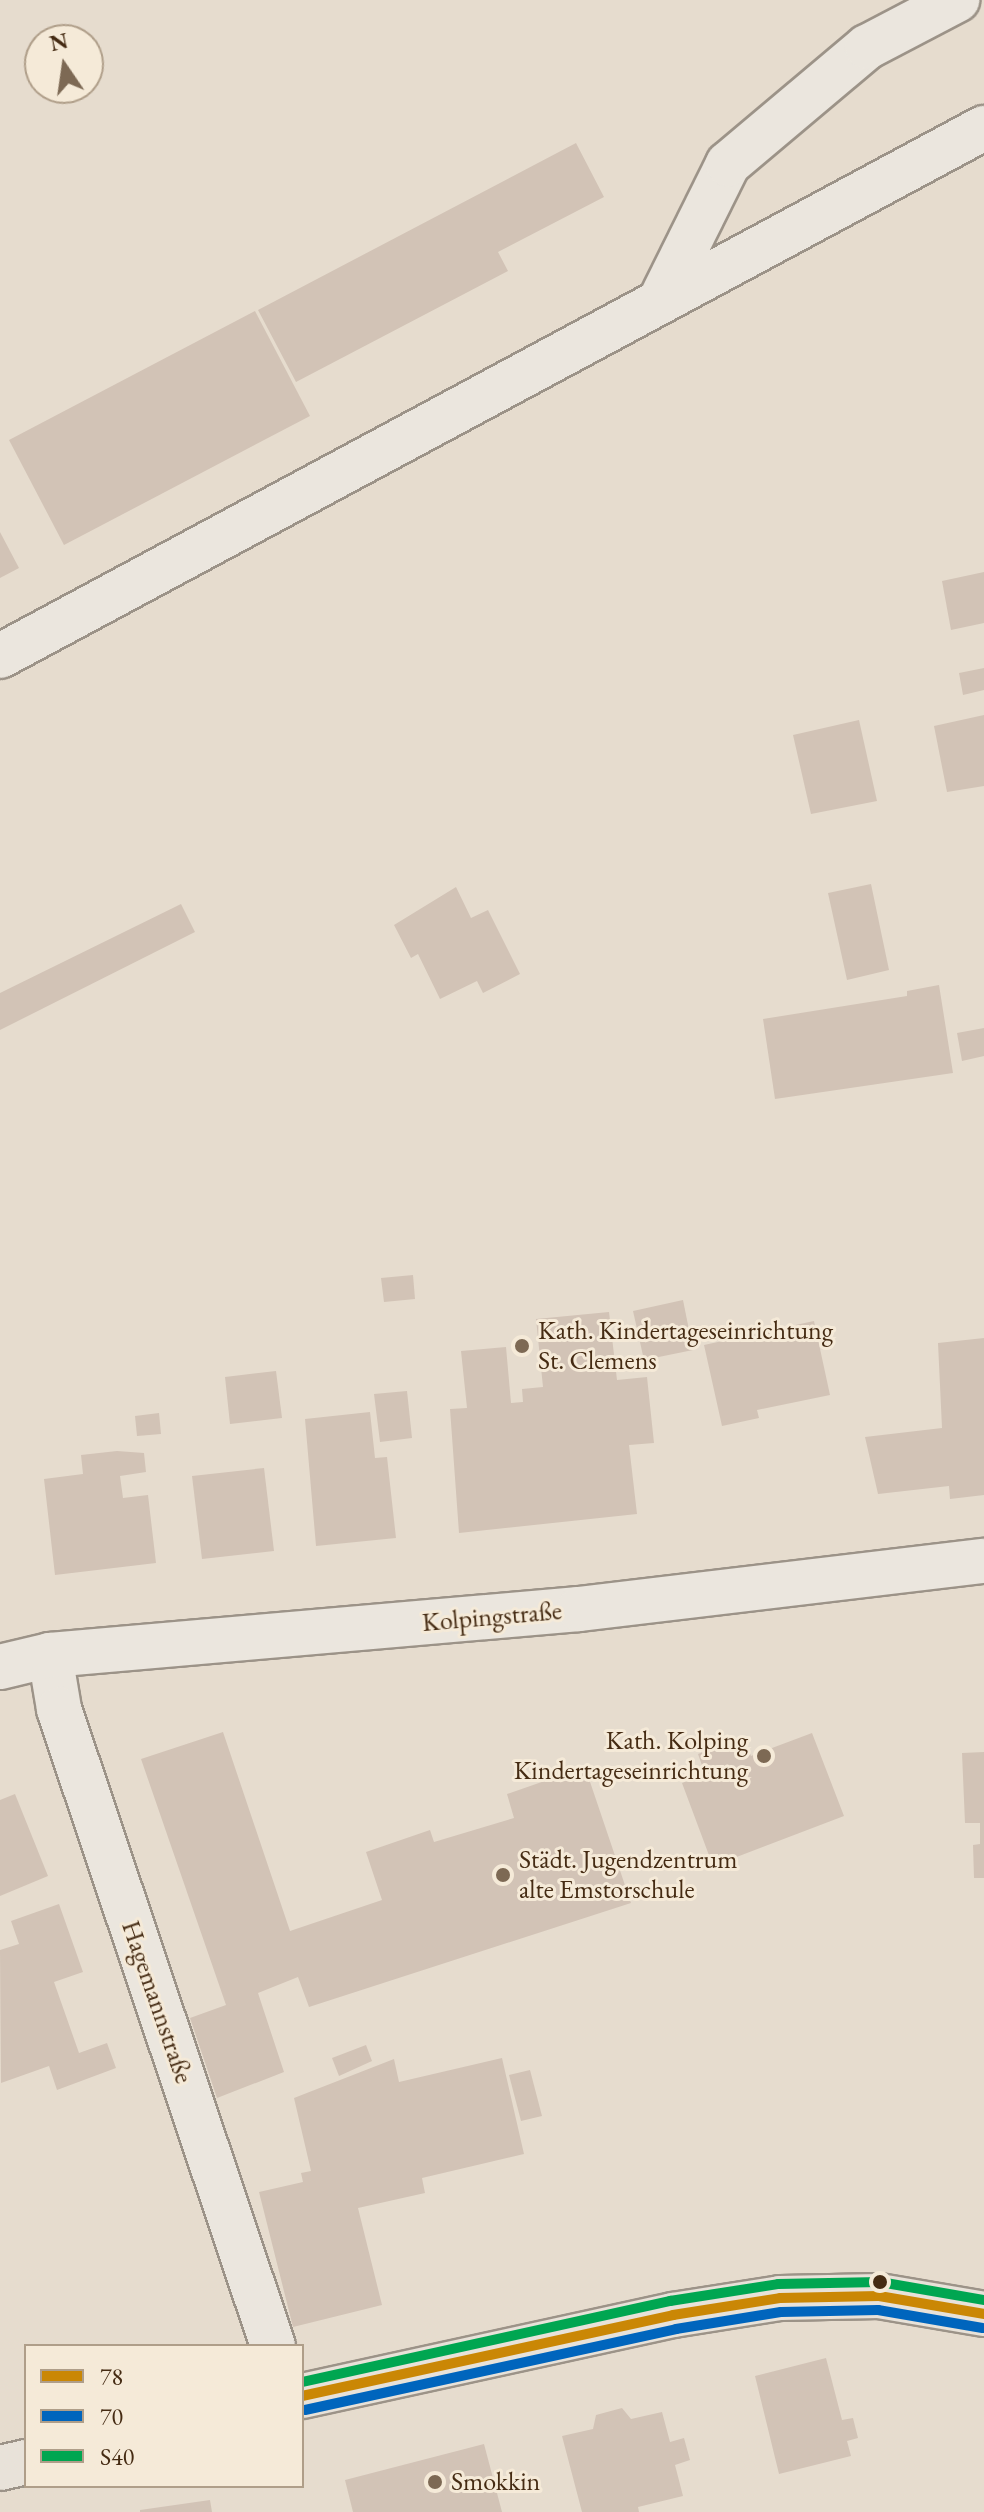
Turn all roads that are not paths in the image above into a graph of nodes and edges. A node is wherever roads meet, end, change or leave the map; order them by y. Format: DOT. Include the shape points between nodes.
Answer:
graph roads {
  1 [pos="957,0"];
  2 [pos="984,128"];
  3 [pos="660,301"];
  4 [pos="0,656"];
  5 [pos="984,1561"];
  6 [pos="50,1655"];
  7 [pos="0,1667"];
  8 [pos="984,2314"];
  9 [pos="272,2344"];
  10 [pos="304,2396"];
  11 [pos="24,2462"];
  12 [pos="0,2468"];
  1 -- 3 [label="street" via="867,47 728,164"];
  2 -- 3 [label="street"];
  3 -- 4 [label="street"];
  5 -- 6 [label="street, Kolpingstraße" via="579,1609"];
  6 -- 7 [label="street, Kolpingstraße"];
  6 -- 9 [label="street, Hagemannstraße" via="59,1709"];
  8 -- 10 [label="main road" via="879,2296 780,2298 627,2324"];
  11 -- 12 [label="main road"];
}
